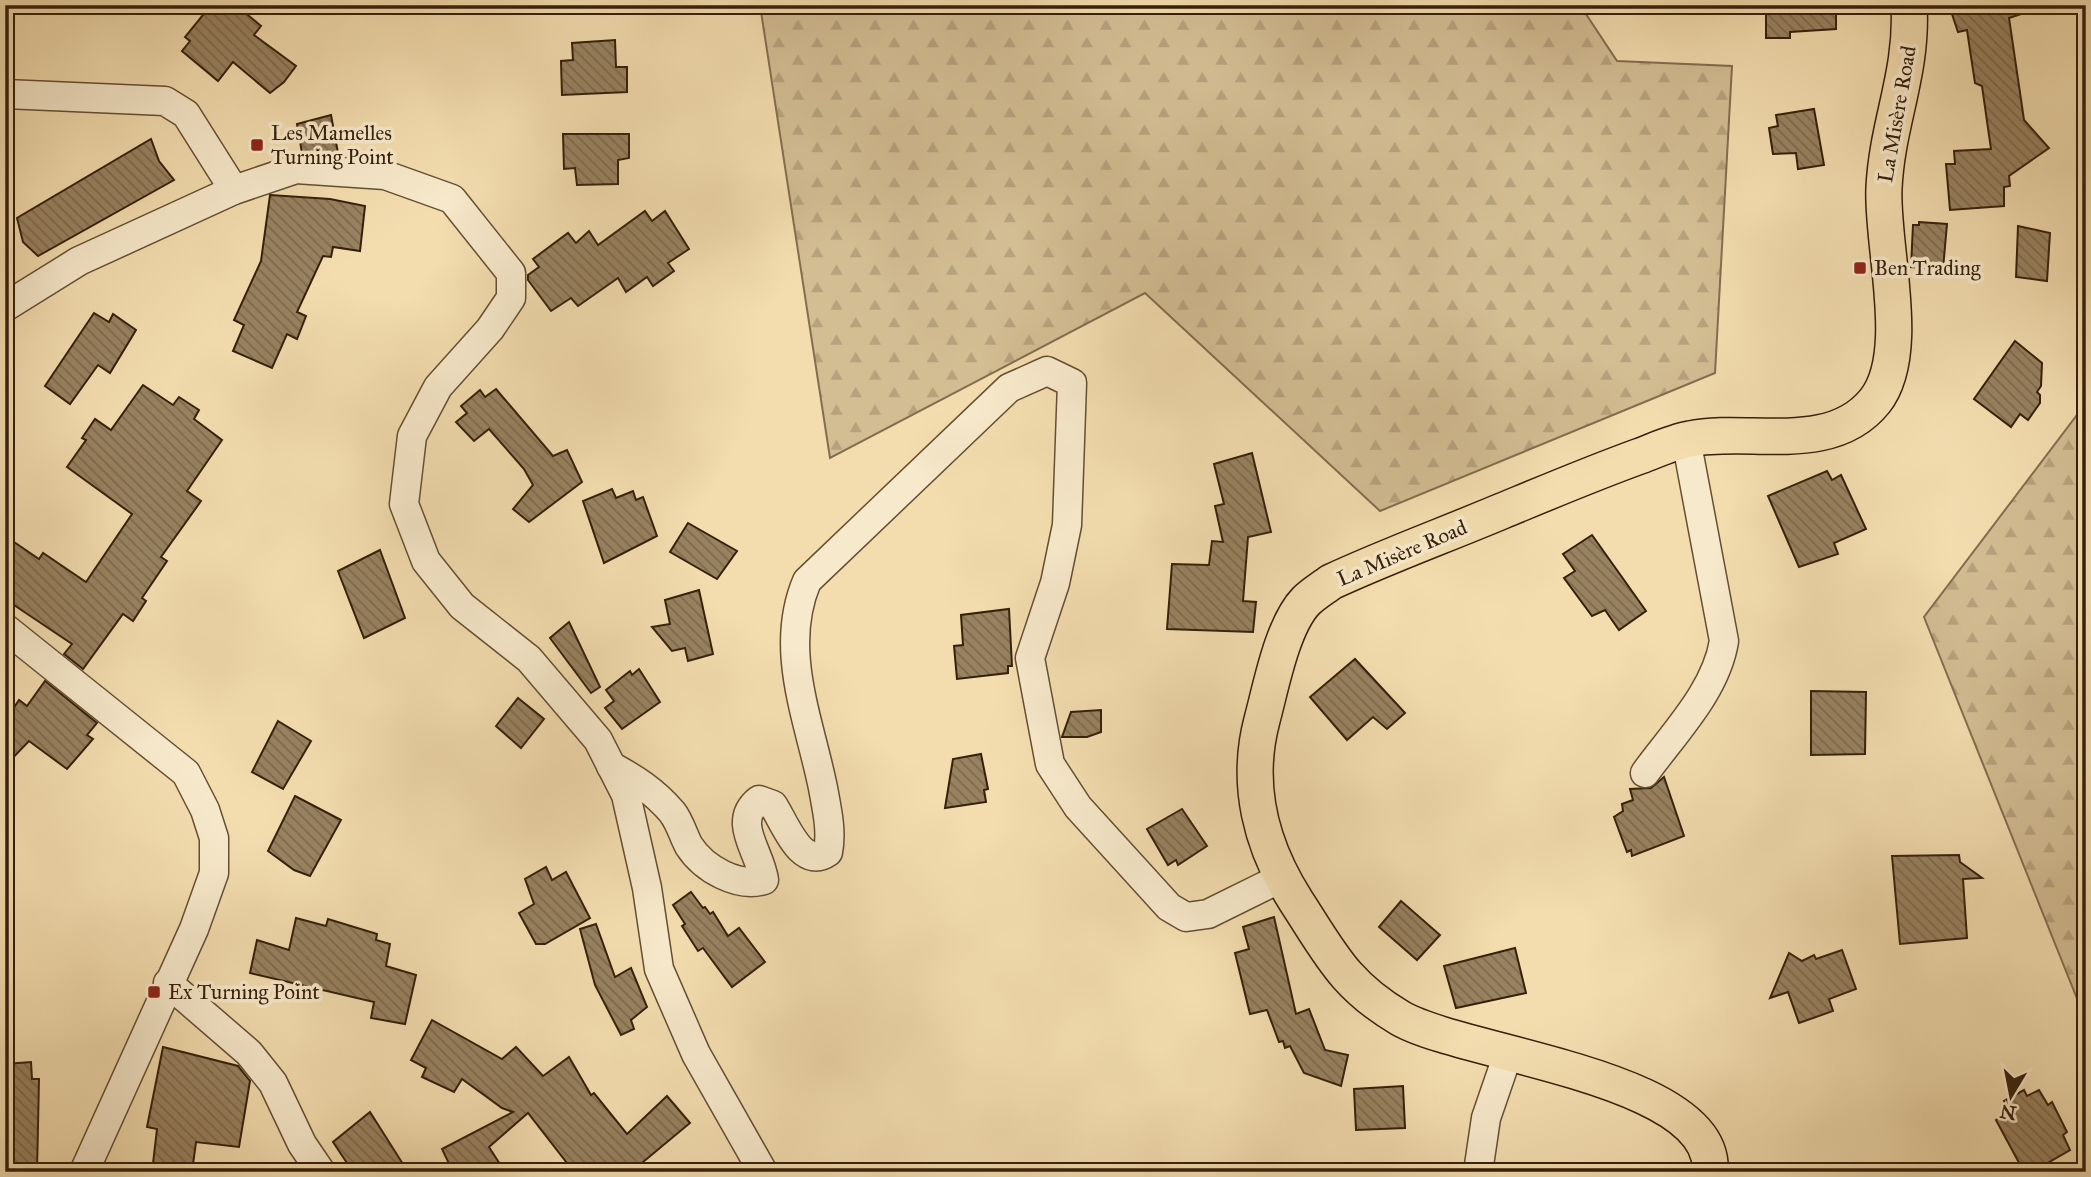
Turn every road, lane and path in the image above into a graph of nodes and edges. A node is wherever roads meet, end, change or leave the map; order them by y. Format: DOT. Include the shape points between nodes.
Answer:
graph roads {
  1 [pos="1909,5"];
  2 [pos="5,94"];
  3 [pos="234,190"];
  4 [pos="5,307"];
  5 [pos="1686,439"];
  6 [pos="5,628"];
  7 [pos="611,766"];
  8 [pos="1645,774"];
  9 [pos="1281,878"];
  10 [pos="168,983"];
  11 [pos="1508,1054"];
  12 [pos="84,1172"];
  13 [pos="321,1172"];
  14 [pos="763,1172"];
  15 [pos="1478,1172"];
  16 [pos="1710,1172"];
  1 -- 5 [label="main road, La Misère Road" via="1908,68 1889,141 1884,186 1893,325 1885,383 1864,412 1838,427 1798,438 1719,434"];
  2 -- 3 [label="street" via="165,102 186,114"];
  3 -- 4 [label="street" via="79,261"];
  3 -- 7 [label="street" via="296,169 385,175 452,199 511,273 511,298 438,387 412,436 404,504 426,561 462,606 529,659 598,740"];
  5 -- 8 [label="street" via="1724,641 1721,662 1706,689"];
  5 -- 9 [label="main road, La Misère Road" via="1365,566 1331,582 1304,602 1275,671 1255,760 1257,806"];
  6 -- 10 [label="street" via="186,773 205,810 214,838 214,873"];
  7 -- 9 [label="street" via="649,787 674,814 689,846 734,881 751,884 764,880 744,823 749,808 759,800 773,805 801,852 821,858 828,852 828,812 793,663 795,622 803,590 1009,388 1047,371 1072,383 1067,525 1055,583 1030,658 1050,764 1078,807 1169,907 1186,917 1208,914"];
  7 -- 14 [label="street" via="626,795 659,969 696,1054"];
  9 -- 11 [label="main road, La Misère Road" via="1331,958 1357,990 1441,1036"];
  10 -- 12 [label="street"];
  10 -- 13 [label="street" via="249,1053 273,1083"];
  11 -- 15 [label="street" via="1486,1118"];
  11 -- 16 [label="main road, La Misère Road" via="1604,1080 1656,1100 1690,1123 1705,1141"];
}
